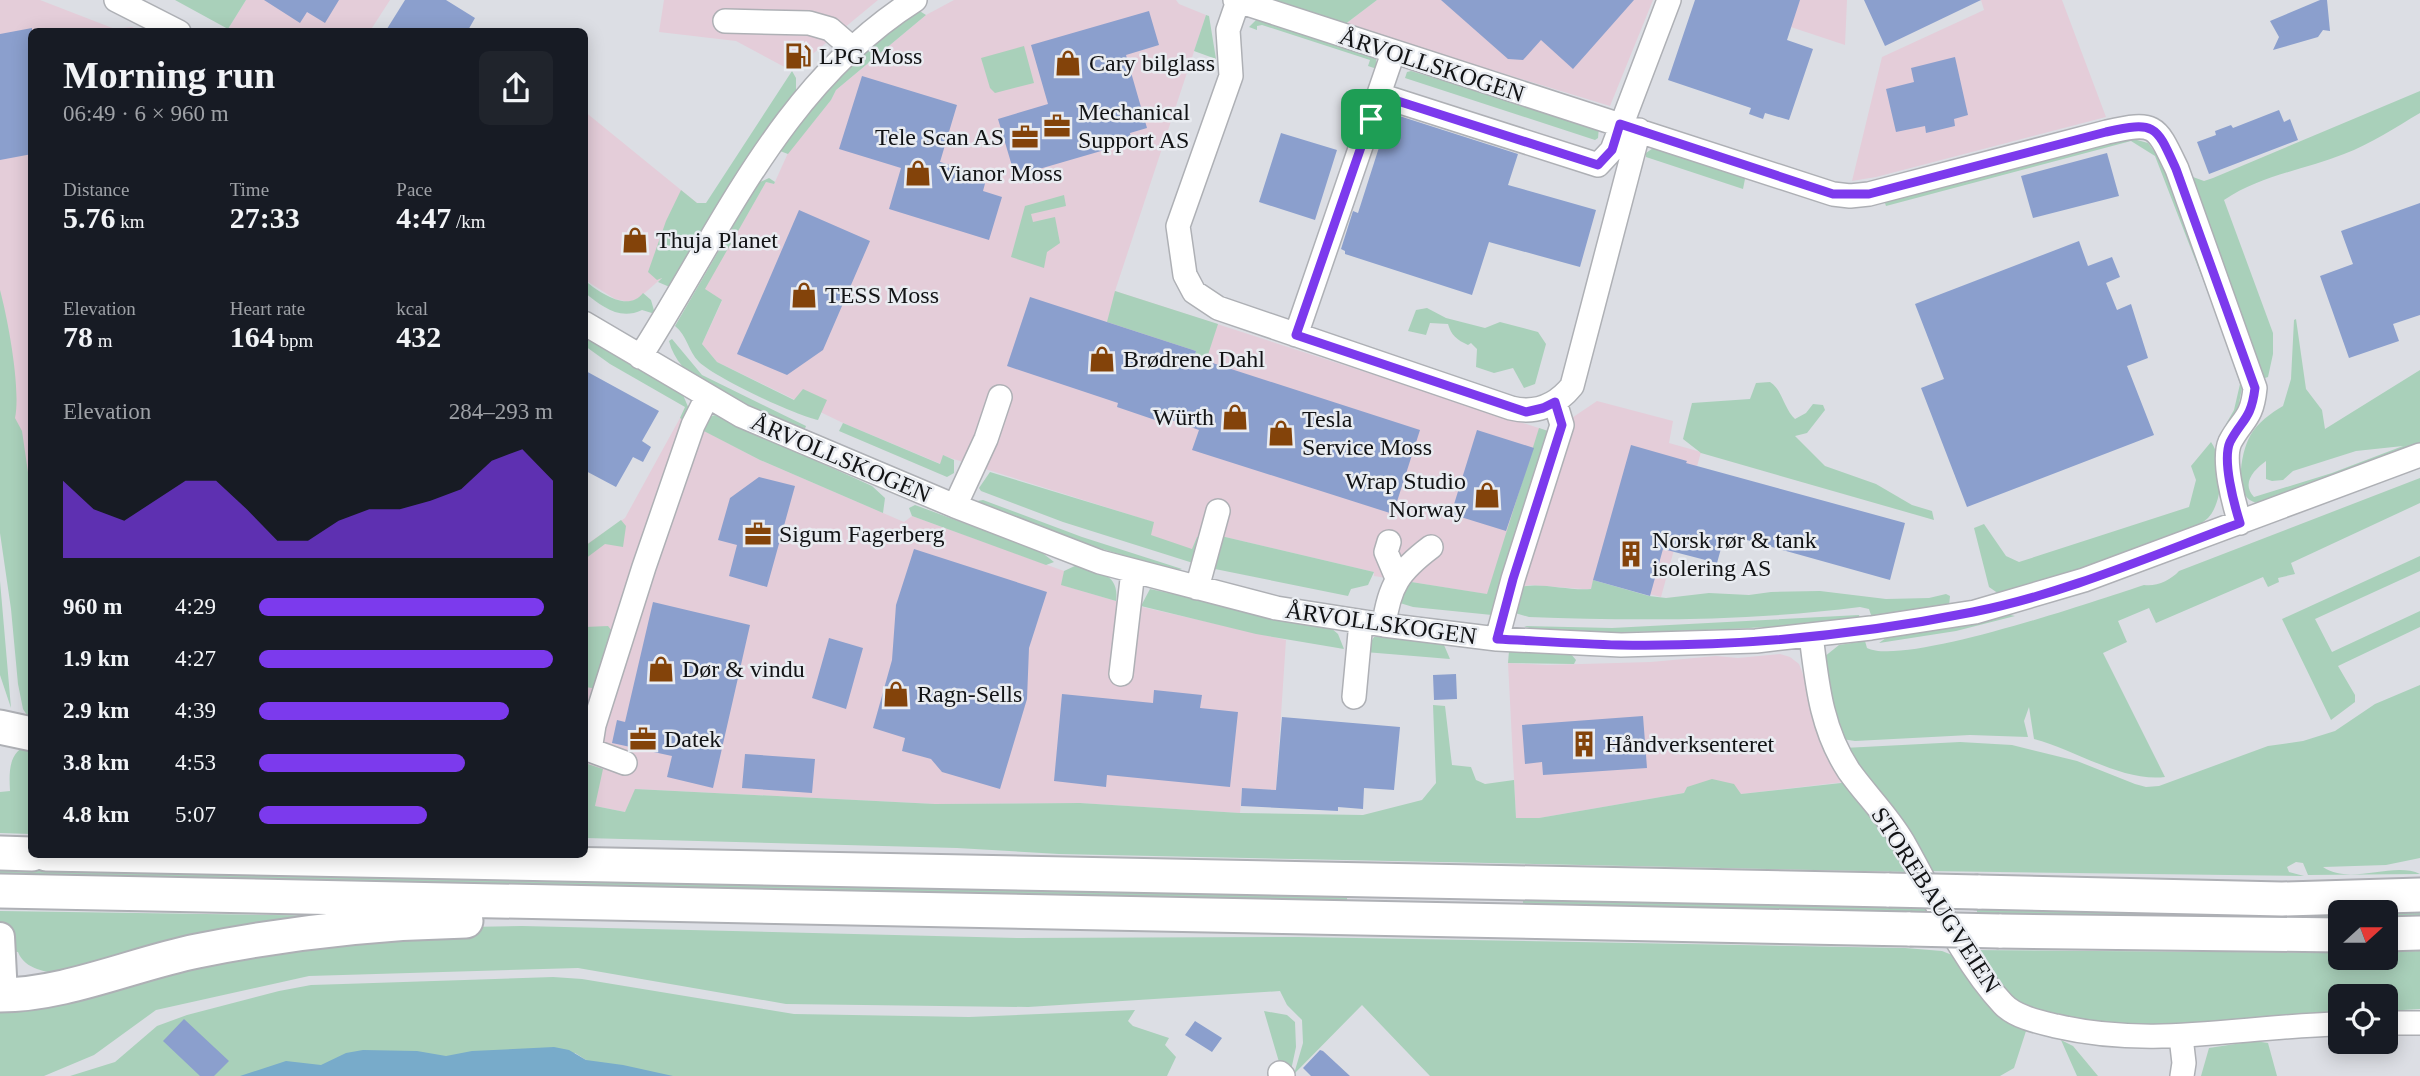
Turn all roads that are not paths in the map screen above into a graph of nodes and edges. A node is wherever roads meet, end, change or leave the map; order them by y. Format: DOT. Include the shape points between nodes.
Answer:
graph roads {
  1 [pos="116,0"];
  2 [pos="915,0"];
  3 [pos="1669,0"];
  4 [pos="1236,1"];
  5 [pos="725,21"];
  6 [pos="171,28"];
  7 [pos="852,48"];
  8 [pos="1393,53"];
  9 [pos="1379,95"];
  10 [pos="1630,127"];
  11 [pos="588,325"];
  12 [pos="1296,335"];
  13 [pos="640,357"];
  14 [pos="707,397"];
  15 [pos="1000,397"];
  16 [pos="1555,402"];
  17 [pos="2420,455"];
  18 [pos="955,506"];
  19 [pos="1218,511"];
  20 [pos="2240,523"];
  21 [pos="1389,542"];
  22 [pos="1431,547"];
  23 [pos="1133,570"];
  24 [pos="1396,578"];
  25 [pos="1197,588"];
  26 [pos="1372,624"];
  27 [pos="1811,635"];
  28 [pos="1497,639"];
  29 [pos="1121,674"];
  30 [pos="1354,697"];
  31 [pos="0,727"];
  32 [pos="28,733"];
  33 [pos="625,763"];
  34 [pos="588,847"];
  35 [pos="0,853"];
  36 [pos="28,854"];
  37 [pos="253,858"];
  38 [pos="667,866"];
  39 [pos="0,891"];
  40 [pos="2420,895"];
  41 [pos="591,902"];
  42 [pos="2420,933"];
  43 [pos="2398,934"];
  44 [pos="2328,935"];
  45 [pos="0,937"];
  46 [pos="1,949"];
  47 [pos="1,995"];
  48 [pos="2398,1023"];
  49 [pos="2420,1023"];
  50 [pos="2328,1025"];
  51 [pos="2181,1037"];
  52 [pos="2182,1076"];
  1 -- 6 [label="street"];
  2 -- 7 [label="street"];
  3 -- 10 [label="street"];
  4 -- 8 [label="street, ÅRVOLLSKOGEN"];
  4 -- 12 [label="street" via="1228,30 1231,76 1178,226 1181,257 1194,292 1208,303"];
  5 -- 7 [label="street" via="809,23 830,29"];
  7 -- 13 [label="street" via="789,115"];
  8 -- 9 [label="street"];
  8 -- 10 [label="street, ÅRVOLLSKOGEN"];
  9 -- 10 [label="street" via="1598,165"];
  9 -- 12 [label="street"];
  10 -- 16 [label="street" via="1572,386"];
  10 -- 20 [label="street, ÅRVOLLSKOGEN" via="1850,196 2133,126 2156,131 2176,169 2255,388 2248,419 2230,442 2227,454"];
  11 -- 13 [label="street, ÅRVOLLSKOGEN"];
  12 -- 16 [label="street" via="1526,412"];
  13 -- 14 [label="street, ÅRVOLLSKOGEN"];
  14 -- 18 [label="street, ÅRVOLLSKOGEN"];
  14 -- 33 [label="street" via="648,554 594,725 590,750"];
  15 -- 18 [label="street"];
  16 -- 28 [label="street" via="1562,425"];
  17 -- 20 [label="street, ÅRVOLLSKOGEN"];
  18 -- 23 [label="street, ÅRVOLLSKOGEN" via="1100,562"];
  19 -- 25 [label="street"];
  20 -- 27 [label="street, ÅRVOLLSKOGEN" via="2075,583 1975,612"];
  21 -- 24 [label="street" via="1386,552"];
  22 -- 24 [label="street"];
  23 -- 25 [label="street, ÅRVOLLSKOGEN"];
  23 -- 29 [label="street"];
  24 -- 26 [label="street" via="1386,607"];
  25 -- 26 [label="street, ÅRVOLLSKOGEN" via="1276,608"];
  26 -- 28 [label="street, ÅRVOLLSKOGEN"];
  26 -- 30 [label="street"];
  27 -- 28 [label="street, ÅRVOLLSKOGEN" via="1620,645"];
  27 -- 51 [label="street, STOREBAUGVEIEN" via="1820,704 1833,745 1899,835 1973,964 2005,1006 2040,1023 2072,1030"];
  31 -- 32 [label="highway"];
  34 -- 38 [label="highway" via="629,850"];
  35 -- 36 [label="highway"];
  37 -- 38 [label="highway"];
  38 -- 40 [label="highway, bridge" via="2281,899"];
  39 -- 41 [label="highway"];
  41 -- 44 [label="highway, bridge"];
  41 -- 47 [label="highway" via="546,919 383,923 302,932 170,957 41,992"];
  42 -- 43 [label="highway"];
  45 -- 46 [label="main road"];
  46 -- 47 [label="main road"];
  48 -- 49 [label="street"];
  50 -- 51 [label="street, STOREBAUGVEIEN"];
  51 -- 52 [label="street"];
}
